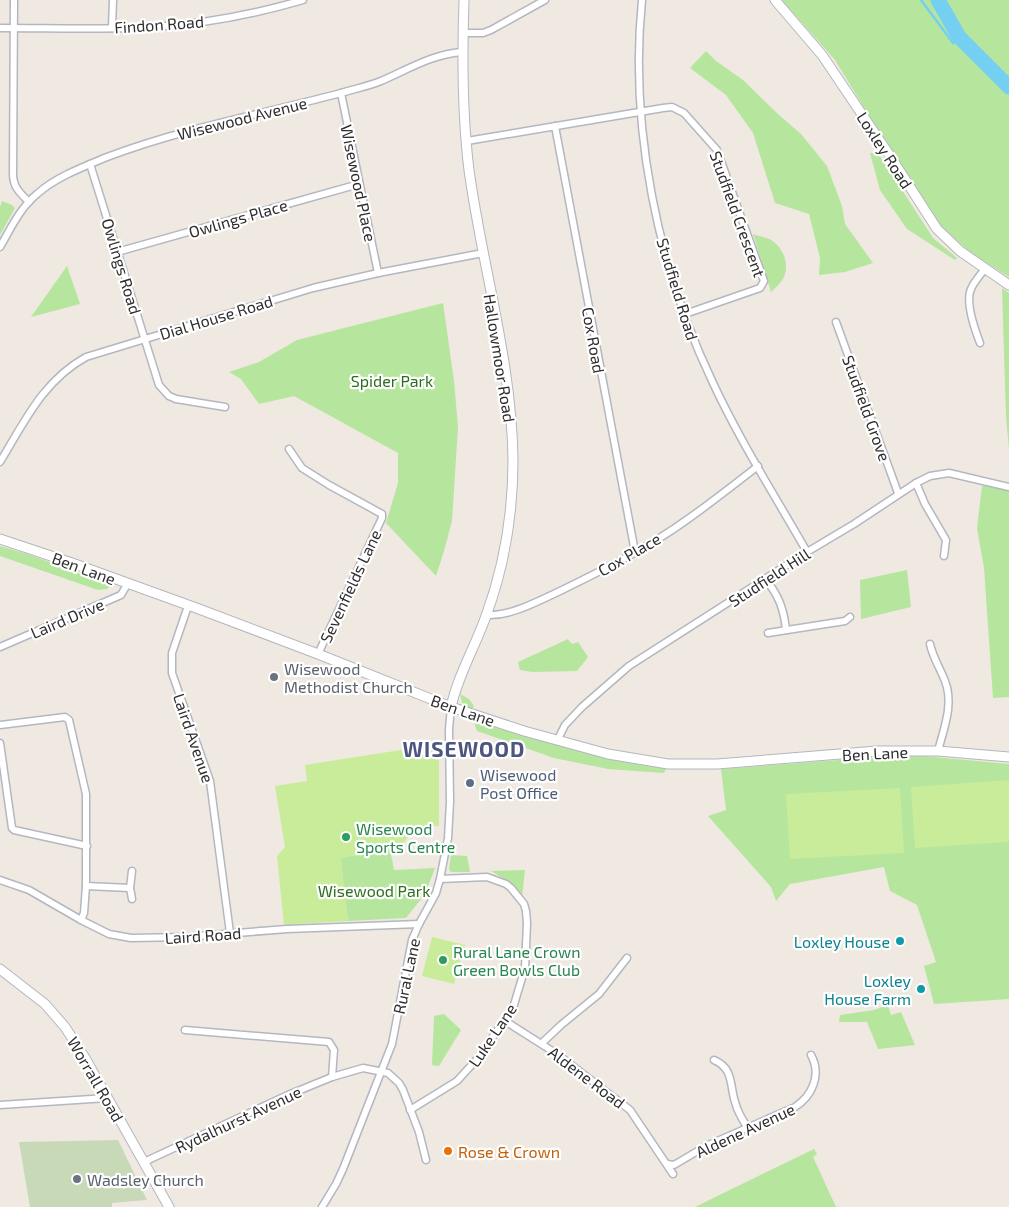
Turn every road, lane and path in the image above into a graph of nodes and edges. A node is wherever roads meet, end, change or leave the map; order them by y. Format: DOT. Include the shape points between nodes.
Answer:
graph roads {
  1 [pos="14,0"];
  2 [pos="113,0"];
  3 [pos="303,0"];
  4 [pos="464,0"];
  5 [pos="546,0"];
  6 [pos="642,0"];
  7 [pos="774,0"];
  8 [pos="0,28"];
  9 [pos="13,28"];
  10 [pos="112,28"];
  11 [pos="463,33"];
  12 [pos="463,52"];
  13 [pos="341,93"];
  14 [pos="641,112"];
  15 [pos="555,126"];
  16 [pos="467,142"];
  17 [pos="90,164"];
  18 [pos="359,184"];
  19 [pos="28,202"];
  20 [pos="0,247"];
  21 [pos="117,252"];
  22 [pos="483,253"];
  23 [pos="985,269"];
  24 [pos="378,273"];
  25 [pos="1009,285"];
  26 [pos="684,314"];
  27 [pos="836,322"];
  28 [pos="144,339"];
  29 [pos="980,343"];
  30 [pos="225,407"];
  31 [pos="289,449"];
  32 [pos="0,462"];
  33 [pos="758,466"];
  34 [pos="916,483"];
  35 [pos="1009,487"];
  36 [pos="898,494"];
  37 [pos="0,539"];
  38 [pos="635,552"];
  39 [pos="807,552"];
  40 [pos="944,556"];
  41 [pos="765,579"];
  42 [pos="128,584"];
  43 [pos="188,606"];
  44 [pos="487,615"];
  45 [pos="850,617"];
  46 [pos="786,630"];
  47 [pos="768,633"];
  48 [pos="930,644"];
  49 [pos="0,647"];
  50 [pos="318,654"];
  51 [pos="451,707"];
  52 [pos="0,726"];
  53 [pos="557,741"];
  54 [pos="0,742"];
  55 [pos="938,751"];
  56 [pos="1009,757"];
  57 [pos="87,846"];
  58 [pos="132,871"];
  59 [pos="440,879"];
  60 [pos="0,880"];
  61 [pos="86,886"];
  62 [pos="130,888"];
  63 [pos="132,899"];
  64 [pos="81,920"];
  65 [pos="419,924"];
  66 [pos="230,933"];
  67 [pos="627,958"];
  68 [pos="0,969"];
  69 [pos="505,1021"];
  70 [pos="185,1030"];
  71 [pos="542,1043"];
  72 [pos="811,1055"];
  73 [pos="714,1060"];
  74 [pos="382,1070"];
  75 [pos="332,1077"];
  76 [pos="107,1098"];
  77 [pos="0,1105"];
  78 [pos="410,1110"];
  79 [pos="747,1127"];
  80 [pos="426,1160"];
  81 [pos="144,1162"];
  82 [pos="668,1164"];
  83 [pos="673,1174"];
  84 [pos="169,1207"];
  85 [pos="322,1207"];
  1 -- 9 [label="street"];
  2 -- 10 [label="street"];
  3 -- 10 [label="street, Findon Road" via="193,23"];
  4 -- 11 [label="street, Hallowmoor Road"];
  5 -- 11 [label="street" via="491,30"];
  6 -- 14 [label="street, Studfield Road" via="638,45"];
  7 -- 23 [label="street, Loxley Road" via="822,55 937,229"];
  8 -- 9 [label="street, Findon Road"];
  9 -- 10 [label="street, Findon Road"];
  9 -- 19 [label="street" via="13,182"];
  11 -- 12 [label="street, Hallowmoor Road"];
  12 -- 13 [label="street, Wisewood Avenue" via="434,57 380,81"];
  12 -- 16 [label="street, Hallowmoor Road"];
  13 -- 17 [label="street, Wisewood Avenue" via="196,128"];
  13 -- 18 [label="street, Wisewood Place"];
  14 -- 15 [label="street, Studfield Crescent"];
  14 -- 26 [label="street, Studfield Road" via="658,220"];
  14 -- 26 [label="street, Studfield Crescent" via="678,109 714,146 764,281 760,288"];
  15 -- 16 [label="street, Studfield Crescent"];
  15 -- 38 [label="street, Cox Road"];
  16 -- 22 [label="street, Hallowmoor Road"];
  17 -- 19 [label="street, Wisewood Avenue" via="51,184"];
  17 -- 21 [label="street, Owlings Road"];
  18 -- 21 [label="street, Owlings Place"];
  18 -- 24 [label="street, Wisewood Place"];
  19 -- 20 [label="street, Wisewood Avenue"];
  21 -- 28 [label="street, Owlings Road"];
  22 -- 24 [label="street, Dial House Road"];
  22 -- 44 [label="street, Hallowmoor Road" via="502,354 513,460 504,551"];
  23 -- 25 [label="street, Loxley Road"];
  23 -- 29 [label="street" via="970,290 969,298 974,330"];
  24 -- 28 [label="street, Dial House Road" via="314,288"];
  26 -- 33 [label="street, Studfield Road" via="713,383"];
  27 -- 36 [label="street, Studfield Grove"];
  28 -- 30 [label="street, Owlings Road" via="163,391 176,399"];
  28 -- 32 [label="street, Dial House Road" via="86,357 60,374 46,388"];
  31 -- 50 [label="street, Sevenfields Lane" via="302,468 382,514"];
  33 -- 38 [label="street, Cox Place" via="687,520"];
  33 -- 39 [label="street, Studfield Road"];
  34 -- 35 [label="street, Studfield Hill" via="930,476 949,473"];
  34 -- 36 [label="street, Studfield Hill"];
  34 -- 40 [label="street" via="946,540"];
  36 -- 39 [label="street, Studfield Hill"];
  37 -- 42 [label="street, Ben Lane"];
  38 -- 44 [label="street, Cox Place" via="540,601 505,614"];
  39 -- 41 [label="street, Studfield Hill"];
  41 -- 46 [label="street" via="780,599"];
  41 -- 53 [label="street, Studfield Hill" via="629,666 564,725"];
  42 -- 43 [label="street, Ben Lane"];
  42 -- 49 [label="street, Laird Drive" via="121,595"];
  43 -- 50 [label="street, Ben Lane"];
  43 -- 66 [label="street, Laird Avenue" via="172,653 172,673 210,781"];
  44 -- 51 [label="street, Hallowmoor Road"];
  45 -- 46 [label="street" via="845,622"];
  46 -- 47 [label="street"];
  48 -- 55 [label="street" via="950,702"];
  50 -- 51 [label="street, Ben Lane"];
  51 -- 53 [label="street, Ben Lane"];
  51 -- 59 [label="street, Rural Lane" via="448,838"];
  52 -- 57 [label="street" via="65,717 69,720 86,794"];
  53 -- 55 [label="street, Ben Lane" via="630,759 683,765 877,751"];
  54 -- 57 [label="street" via="14,830"];
  55 -- 56 [label="street, Ben Lane"];
  57 -- 61 [label="street"];
  58 -- 62 [label="street"];
  59 -- 65 [label="street, Rural Lane"];
  59 -- 69 [label="street, Luke Lane" via="486,877 497,880 511,888 524,904 527,924 525,968 517,998"];
  60 -- 64 [label="street, Laird Road" via="29,890"];
  61 -- 62 [label="street"];
  61 -- 64 [label="street"];
  62 -- 63 [label="street"];
  64 -- 66 [label="street, Laird Road" via="109,934 130,938"];
  65 -- 66 [label="street, Laird Road"];
  65 -- 74 [label="street, Rural Lane" via="412,940 392,1044"];
  67 -- 71 [label="street" via="599,994"];
  68 -- 76 [label="street, Worrall Road" via="55,1014"];
  69 -- 71 [label="street, Aldene Road"];
  69 -- 78 [label="street, Luke Lane" via="457,1081"];
  70 -- 75 [label="street" via="329,1042 334,1050"];
  71 -- 82 [label="street, Aldene Road" via="630,1110"];
  72 -- 79 [label="street, Aldene Avenue" via="816,1076 808,1097 795,1107"];
  73 -- 79 [label="street" via="728,1072 736,1106"];
  74 -- 75 [label="street, Rydalhurst Avenue" via="363,1068"];
  74 -- 78 [label="street" via="399,1083"];
  74 -- 85 [label="street, Rural Lane" via="336,1184"];
  75 -- 81 [label="street, Rydalhurst Avenue"];
  76 -- 77 [label="street"];
  76 -- 81 [label="street, Worrall Road"];
  78 -- 80 [label="street"];
  79 -- 82 [label="street, Aldene Avenue" via="674,1165"];
  81 -- 84 [label="street, Worrall Road"];
  82 -- 83 [label="street, Aldene Road"];
}
